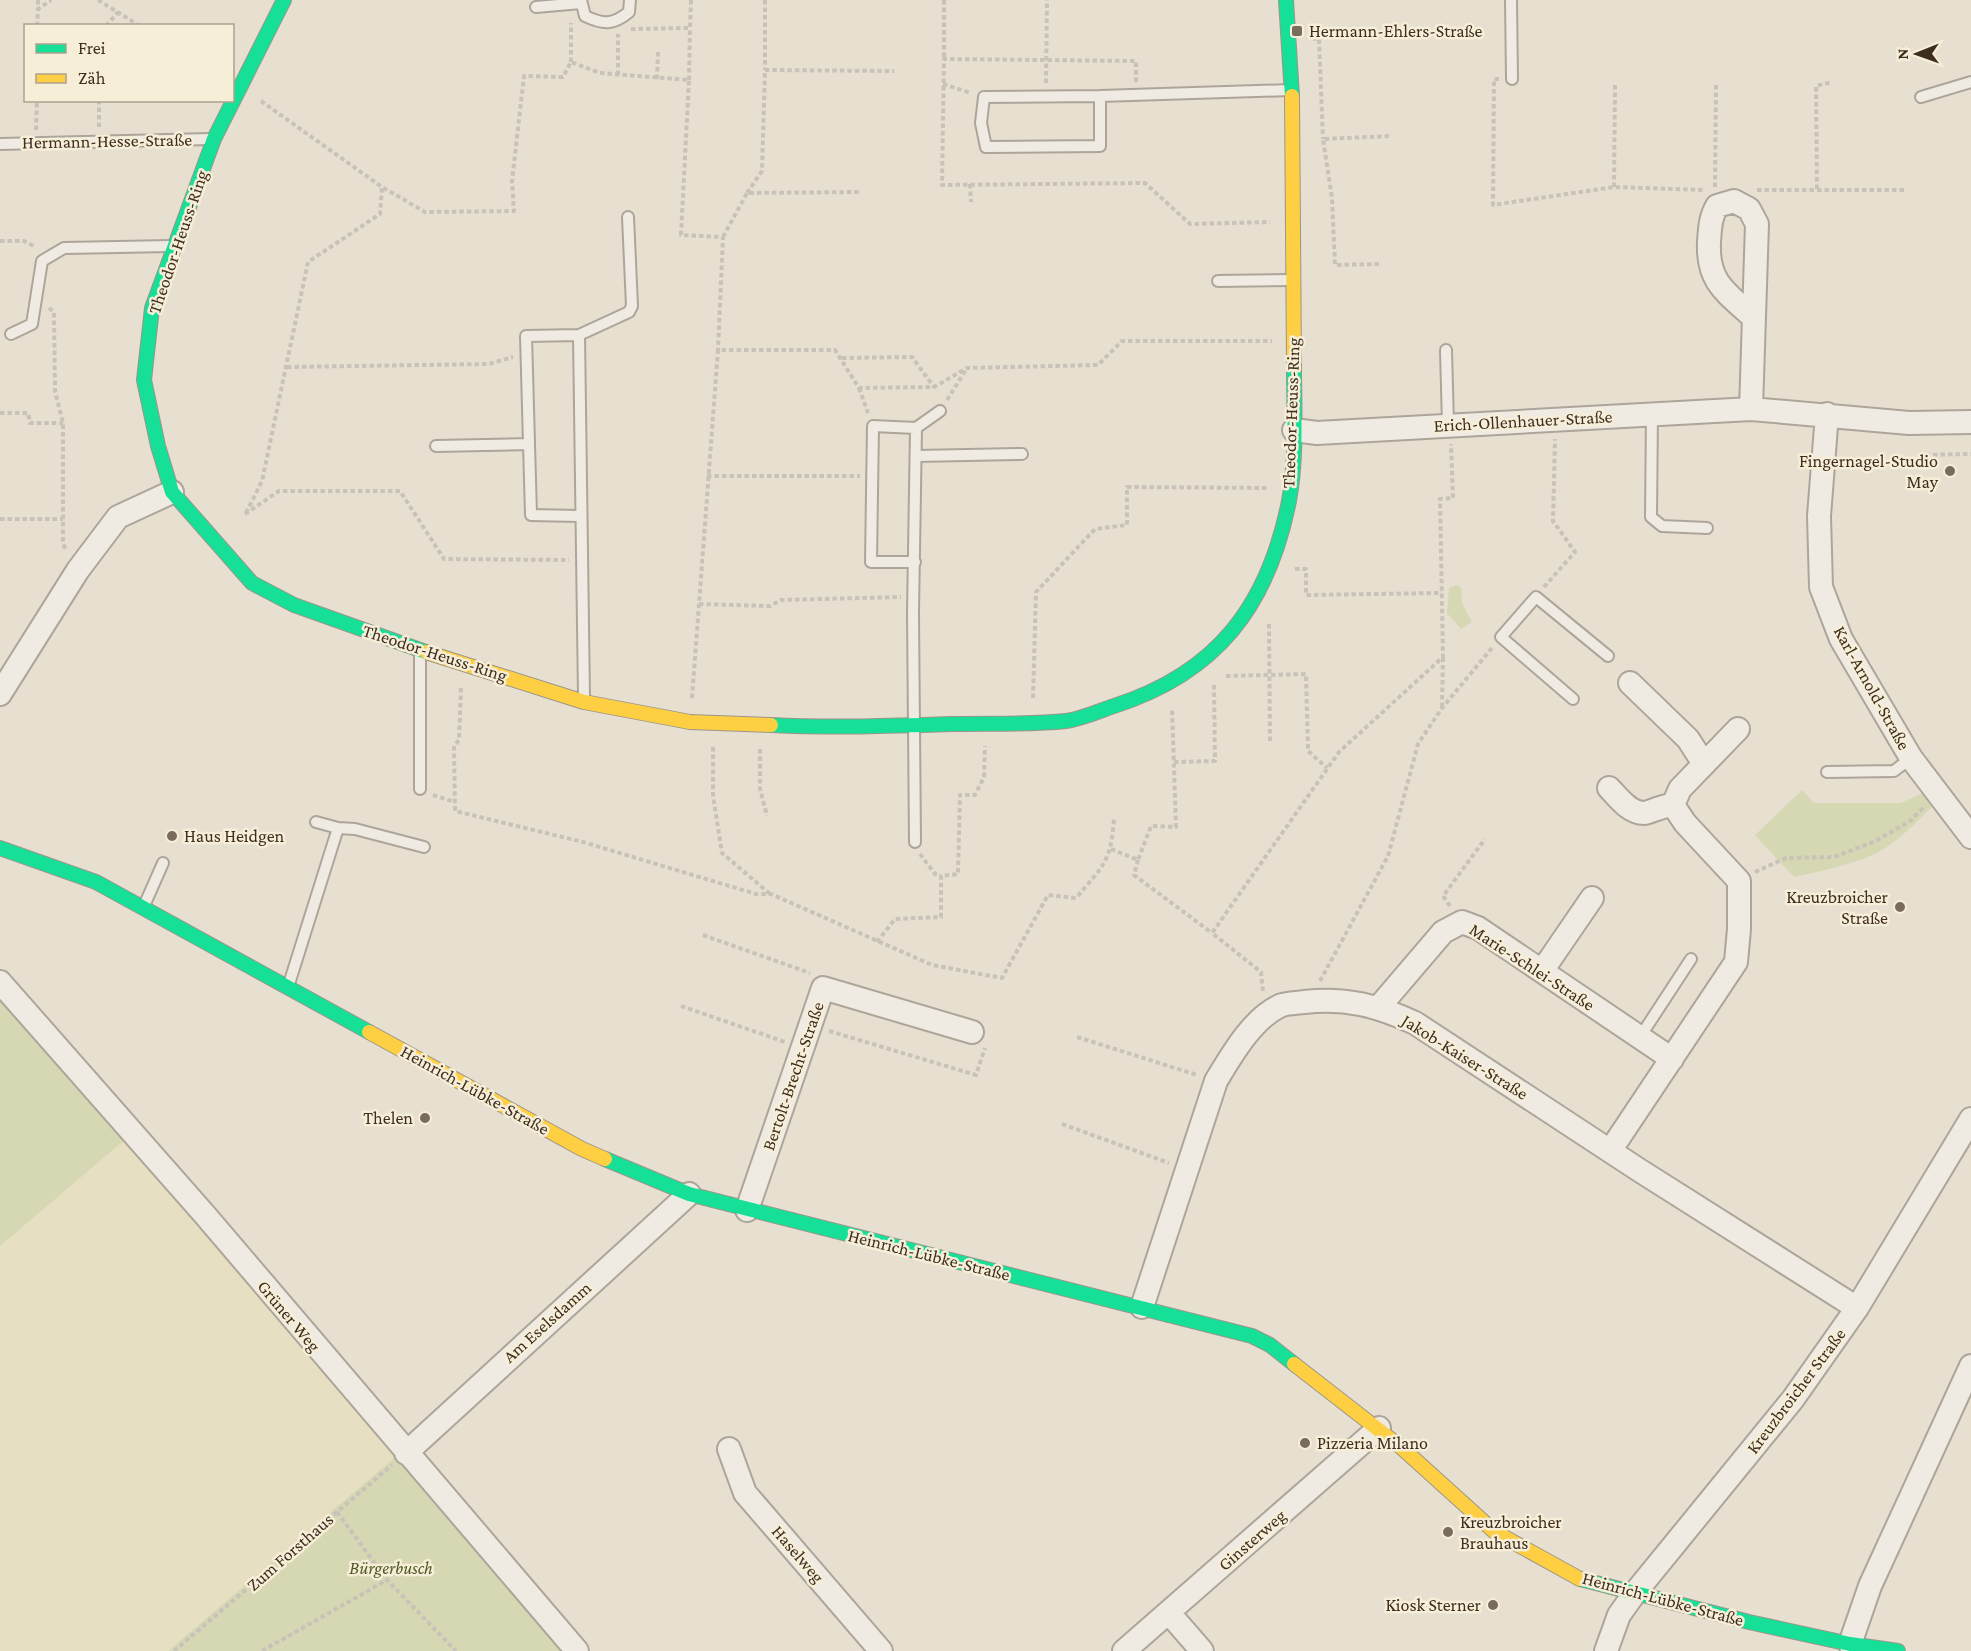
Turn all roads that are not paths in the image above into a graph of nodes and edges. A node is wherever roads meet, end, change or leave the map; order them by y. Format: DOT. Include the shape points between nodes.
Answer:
graph roads {
  1 [pos="284,0"];
  2 [pos="630,0"];
  3 [pos="1286,0"];
  4 [pos="1511,0"];
  5 [pos="581,2"];
  6 [pos="536,7"];
  7 [pos="1512,79"];
  8 [pos="1971,82"];
  9 [pos="1292,90"];
  10 [pos="1100,96"];
  11 [pos="1921,97"];
  12 [pos="234,100"];
  13 [pos="233,102"];
  14 [pos="214,139"];
  15 [pos="0,144"];
  16 [pos="627,217"];
  17 [pos="174,246"];
  18 [pos="1295,280"];
  19 [pos="1218,281"];
  20 [pos="1754,318"];
  21 [pos="11,334"];
  22 [pos="579,335"];
  23 [pos="1446,350"];
  24 [pos="1751,409"];
  25 [pos="940,411"];
  26 [pos="1652,413"];
  27 [pos="1827,414"];
  28 [pos="1971,422"];
  29 [pos="1449,425"];
  30 [pos="916,428"];
  31 [pos="1294,430"];
  32 [pos="529,444"];
  33 [pos="436,446"];
  34 [pos="1022,454"];
  35 [pos="916,456"];
  36 [pos="172,492"];
  37 [pos="579,516"];
  38 [pos="1707,528"];
  39 [pos="915,562"];
  40 [pos="420,650"];
  41 [pos="1608,656"];
  42 [pos="1630,682"];
  43 [pos="0,694"];
  44 [pos="1573,699"];
  45 [pos="584,702"];
  46 [pos="915,726"];
  47 [pos="1738,729"];
  48 [pos="1911,758"];
  49 [pos="1704,764"];
  50 [pos="1827,772"];
  51 [pos="1609,788"];
  52 [pos="420,789"];
  53 [pos="1672,805"];
  54 [pos="316,822"];
  55 [pos="338,828"];
  56 [pos="1971,837"];
  57 [pos="915,842"];
  58 [pos="423,847"];
  59 [pos="0,848"];
  60 [pos="163,863"];
  61 [pos="1592,898"];
  62 [pos="144,906"];
  63 [pos="1690,959"];
  64 [pos="1542,971"];
  65 [pos="0,982"];
  66 [pos="288,987"];
  67 [pos="1379,1006"];
  68 [pos="972,1032"];
  69 [pos="1640,1037"];
  70 [pos="1672,1059"];
  71 [pos="1971,1119"];
  72 [pos="1610,1151"];
  73 [pos="689,1194"];
  74 [pos="747,1210"];
  75 [pos="1142,1307"];
  76 [pos="1857,1308"];
  77 [pos="1971,1366"];
  78 [pos="1379,1428"];
  79 [pos="729,1449"];
  80 [pos="406,1453"];
  81 [pos="1634,1594"];
  82 [pos="1169,1613"];
  83 [pos="1850,1644"];
  84 [pos="577,1651"];
  85 [pos="881,1651"];
  86 [pos="1124,1651"];
  87 [pos="1202,1651"];
  88 [pos="1606,1651"];
  89 [pos="1898,1651"];
  1 -- 12 [label="street, Theodor-Heuss-Ring"];
  2 -- 5 [label="lane" via="629,12 617,26 585,16"];
  3 -- 9 [label="street, Theodor-Heuss-Ring"];
  4 -- 7 [label="lane"];
  5 -- 6 [label="lane"];
  8 -- 11 [label="lane"];
  9 -- 10 [label="lane"];
  9 -- 18 [label="street, Theodor-Heuss-Ring"];
  10 -- 10 [label="lane" via="984,97 981,123 986,147 1101,146"];
  13 -- 14 [label="street, Theodor-Heuss-Ring"];
  14 -- 15 [label="lane, Hermann-Hesse-Straße"];
  14 -- 17 [label="street, Theodor-Heuss-Ring"];
  16 -- 22 [label="lane" via="632,306 629,312"];
  17 -- 21 [label="lane" via="64,248 42,261 32,324"];
  17 -- 36 [label="street, Theodor-Heuss-Ring" via="152,308 144,380"];
  18 -- 19 [label="lane"];
  18 -- 31 [label="street, Theodor-Heuss-Ring"];
  20 -- 24 [label="street"];
  22 -- 32 [label="lane" via="526,336"];
  22 -- 37 [label="lane"];
  23 -- 29 [label="lane"];
  24 -- 26 [label="street, Erich-Ollenhauer-Straße"];
  24 -- 27 [label="street, Erich-Ollenhauer-Straße"];
  25 -- 30 [label="lane"];
  26 -- 29 [label="street, Erich-Ollenhauer-Straße"];
  26 -- 38 [label="lane" via="1651,517 1662,526"];
  27 -- 28 [label="street, Erich-Ollenhauer-Straße" via="1909,423"];
  27 -- 48 [label="street, Karl-Arnold-Straße" via="1819,516 1821,587 1841,639"];
  29 -- 31 [label="street, Erich-Ollenhauer-Straße" via="1317,433"];
  30 -- 35 [label="lane"];
  30 -- 39 [label="lane" via="873,426 871,476 871,562"];
  31 -- 46 [label="street, Theodor-Heuss-Ring" via="1280,538 1252,601 1212,654 1142,697 1068,721"];
  32 -- 33 [label="lane"];
  32 -- 37 [label="lane" via="531,515"];
  34 -- 35 [label="lane"];
  35 -- 39 [label="lane"];
  36 -- 40 [label="street, Theodor-Heuss-Ring" via="252,583 294,605"];
  36 -- 43 [label="street" via="118,517 78,570"];
  37 -- 45 [label="lane"];
  39 -- 46 [label="lane"];
  40 -- 45 [label="street, Theodor-Heuss-Ring"];
  40 -- 52 [label="lane"];
  41 -- 44 [label="lane" via="1536,597 1501,637"];
  42 -- 49 [label="street" via="1688,739"];
  45 -- 46 [label="street, Theodor-Heuss-Ring" via="716,724"];
  46 -- 57 [label="lane"];
  47 -- 49 [label="street"];
  48 -- 50 [label="lane" via="1894,771"];
  48 -- 56 [label="street, Karl-Arnold-Straße"];
  49 -- 53 [label="street" via="1680,789"];
  51 -- 53 [label="street" via="1631,810 1645,813"];
  53 -- 70 [label="street" via="1739,881 1736,962"];
  54 -- 55 [label="lane"];
  55 -- 58 [label="lane"];
  55 -- 66 [label="lane"];
  59 -- 62 [label="street, Heinrich-Lübke-Straße" via="96,882"];
  60 -- 62 [label="lane"];
  61 -- 64 [label="street"];
  62 -- 66 [label="street, Heinrich-Lübke-Straße"];
  63 -- 69 [label="lane"];
  64 -- 67 [label="street, Marie-Schlei-Straße" via="1478,928 1462,922 1443,932"];
  64 -- 69 [label="street, Marie-Schlei-Straße"];
  65 -- 80 [label="street, Grüner Weg" via="205,1215"];
  66 -- 73 [label="street, Heinrich-Lübke-Straße" via="582,1149"];
  67 -- 72 [label="street, Jakob-Kaiser-Straße" via="1415,1023"];
  67 -- 75 [label="street, Jakob-Kaiser-Straße" via="1343,1000 1281,1005 1254,1026 1216,1081"];
  68 -- 74 [label="street, Bertolt-Brecht-Straße" via="823,988"];
  69 -- 70 [label="street, Marie-Schlei-Straße"];
  70 -- 72 [label="street"];
  71 -- 76 [label="street, Kreuzbroicher Straße"];
  72 -- 76 [label="street, Jakob-Kaiser-Straße"];
  73 -- 74 [label="street, Heinrich-Lübke-Straße"];
  73 -- 80 [label="street, Am Eselsdamm"];
  74 -- 75 [label="street, Heinrich-Lübke-Straße"];
  75 -- 78 [label="street, Heinrich-Lübke-Straße" via="1243,1334 1269,1345"];
  76 -- 81 [label="street, Kreuzbroicher Straße" via="1793,1399"];
  77 -- 83 [label="street" via="1870,1586"];
  78 -- 81 [label="street, Heinrich-Lübke-Straße" via="1495,1532 1586,1582"];
  78 -- 82 [label="street, Ginsterweg"];
  79 -- 85 [label="street, Haselweg" via="745,1492"];
  80 -- 84 [label="street, Grüner Weg"];
  81 -- 83 [label="street, Heinrich-Lübke-Straße"];
  81 -- 88 [label="street, Kreuzbroicher Straße" via="1619,1615"];
  82 -- 86 [label="street, Ginsterweg"];
  82 -- 87 [label="street"];
  83 -- 89 [label="street, Heinrich-Lübke-Straße"];
}
